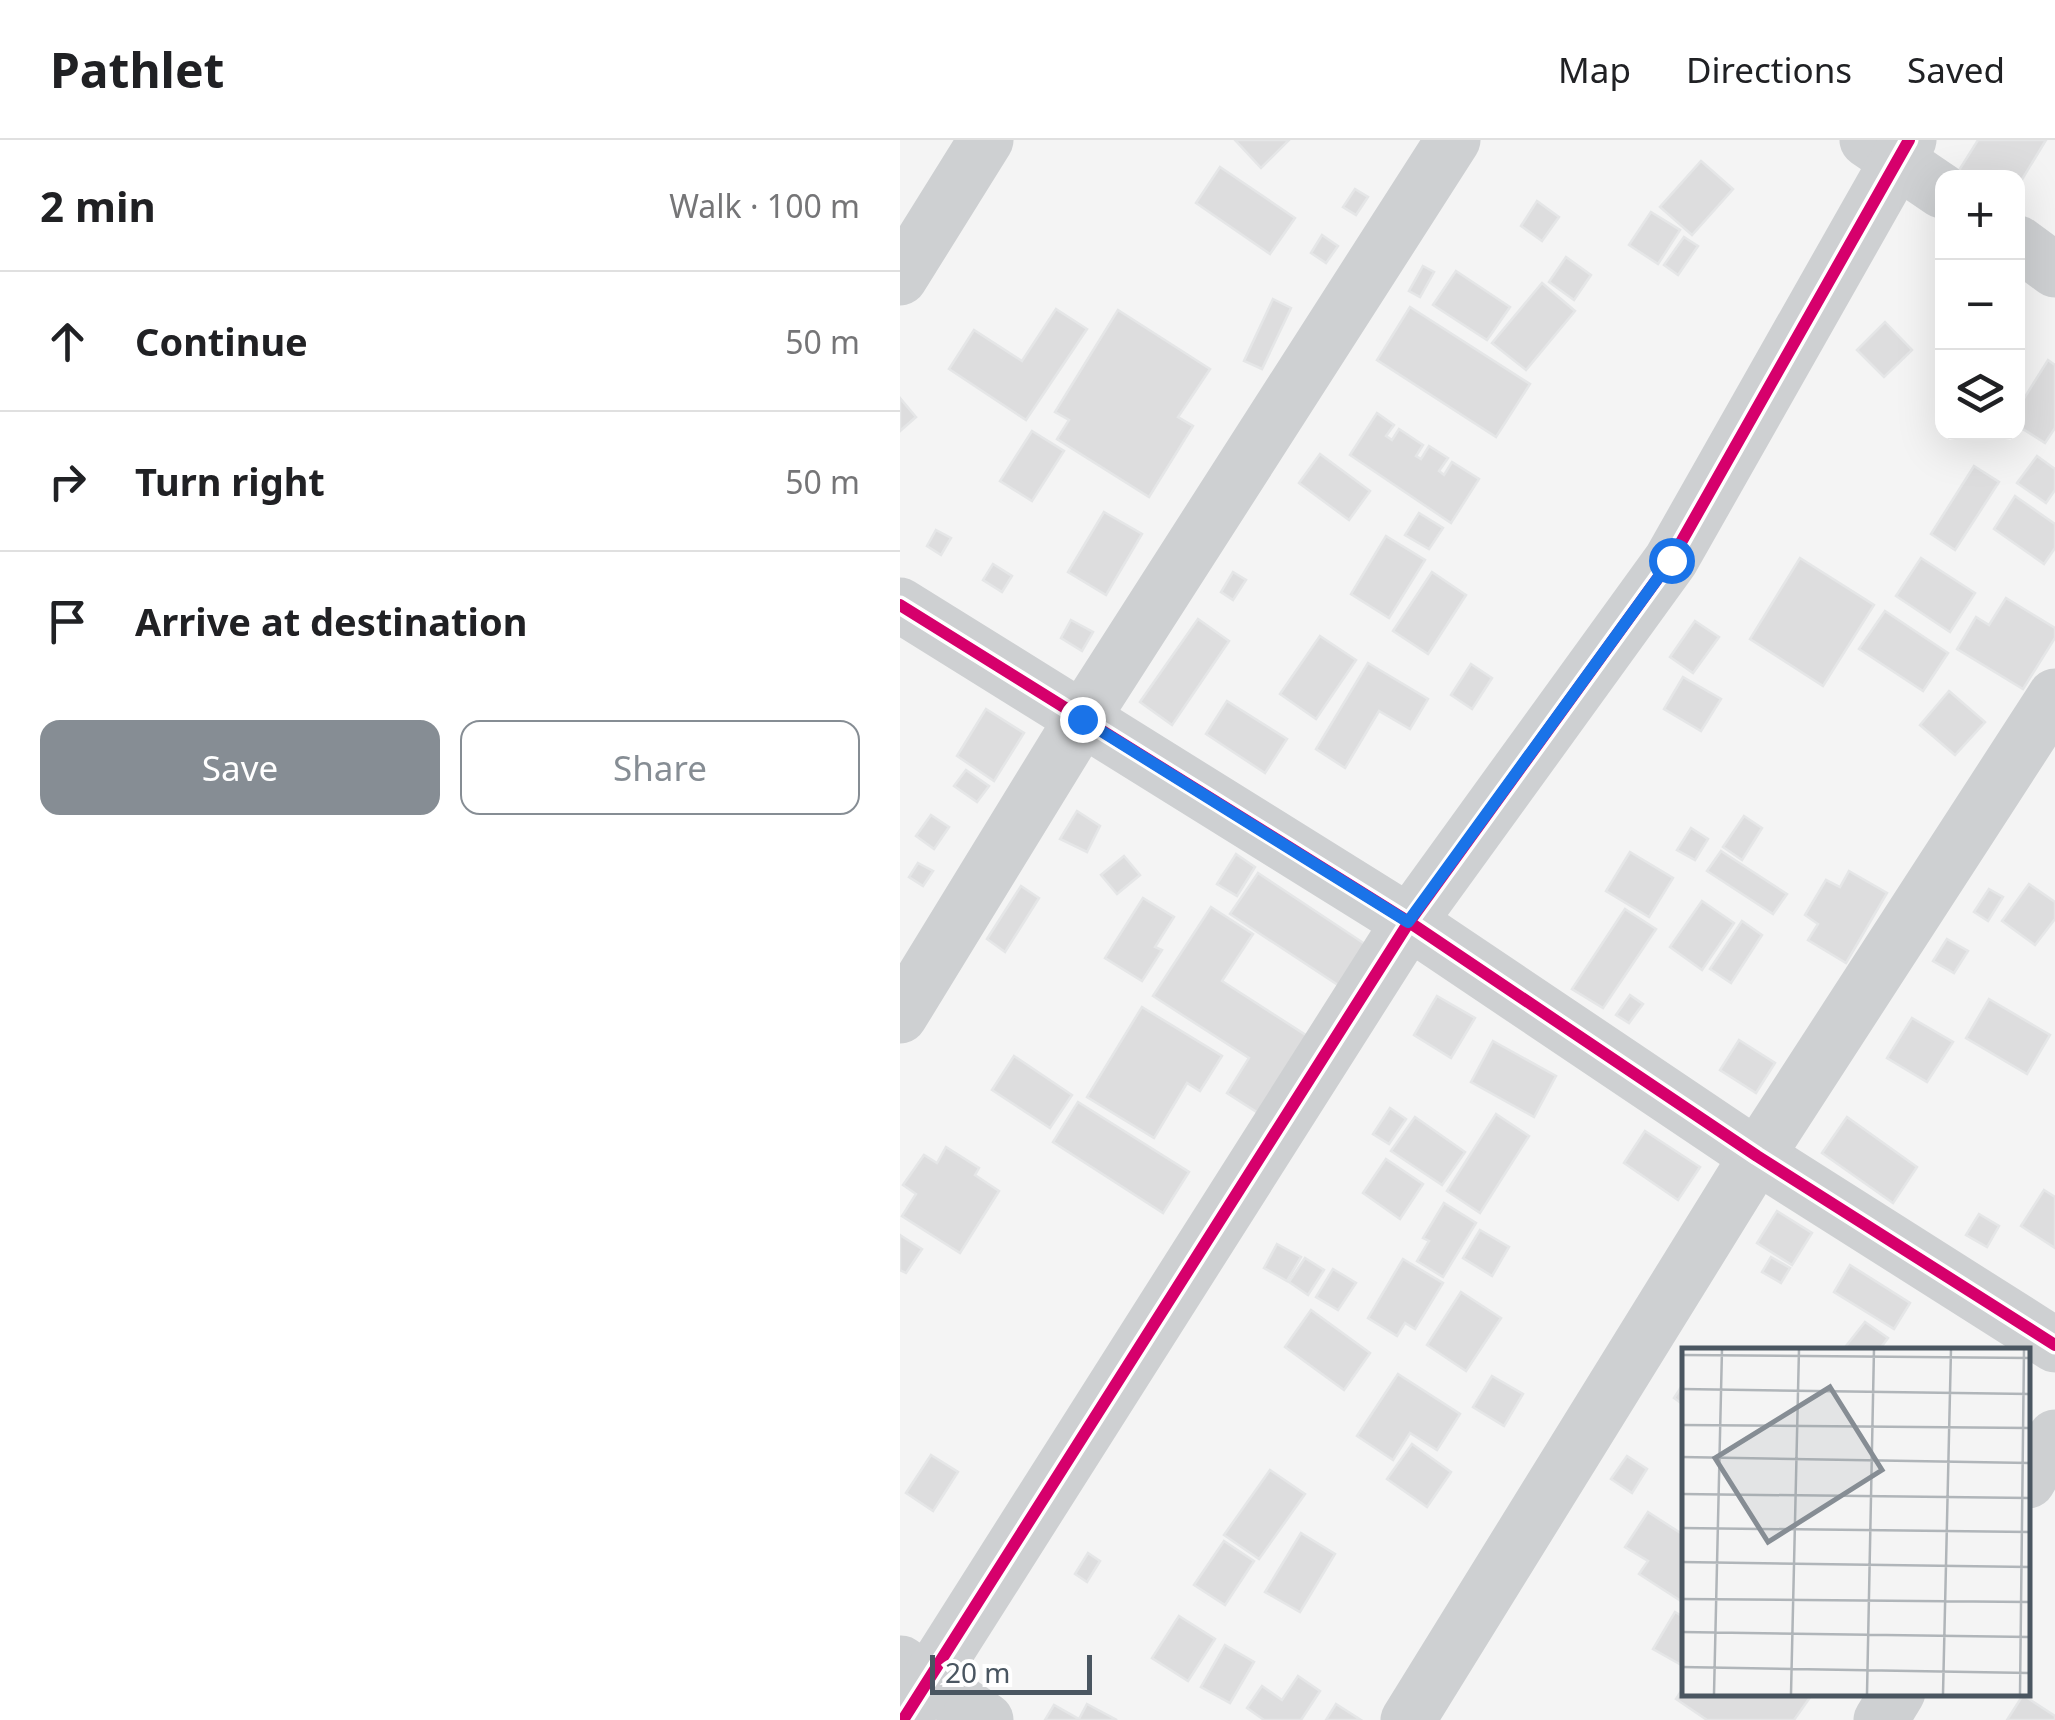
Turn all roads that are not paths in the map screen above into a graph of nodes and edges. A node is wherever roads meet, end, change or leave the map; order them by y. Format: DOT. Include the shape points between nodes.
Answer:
graph roads {
  1 [pos="986,140"];
  2 [pos="1452,140"];
  3 [pos="1891,146"];
  4 [pos="1935,184"];
  5 [pos="2025,249"];
  6 [pos="2055,270"];
  7 [pos="900,278"];
  8 [pos="900,604"];
  9 [pos="2055,696"];
  10 [pos="1082,719"];
  11 [pos="1408,922"];
  12 [pos="900,1016"];
  13 [pos="1757,1156"];
  14 [pos="2055,1345"];
  15 [pos="2055,1437"];
  16 [pos="2030,1479"];
  17 [pos="911,1689"];
  18 [pos="1896,1695"];
  19 [pos="986,1720"];
  20 [pos="1408,1720"];
  21 [pos="1881,1720"];
  1 -- 7 [label="street"];
  2 -- 10 [label="street"];
  3 -- 4 [label="street"];
  3 -- 11 [label="street" via="1671,560"];
  5 -- 6 [label="street"];
  8 -- 10 [label="street"];
  9 -- 13 [label="street"];
  10 -- 11 [label="street"];
  10 -- 12 [label="street"];
  11 -- 13 [label="street"];
  11 -- 17 [label="street"];
  13 -- 14 [label="street"];
  13 -- 20 [label="street"];
  15 -- 16 [label="street"];
  17 -- 19 [label="street"];
  18 -- 21 [label="street"];
}
